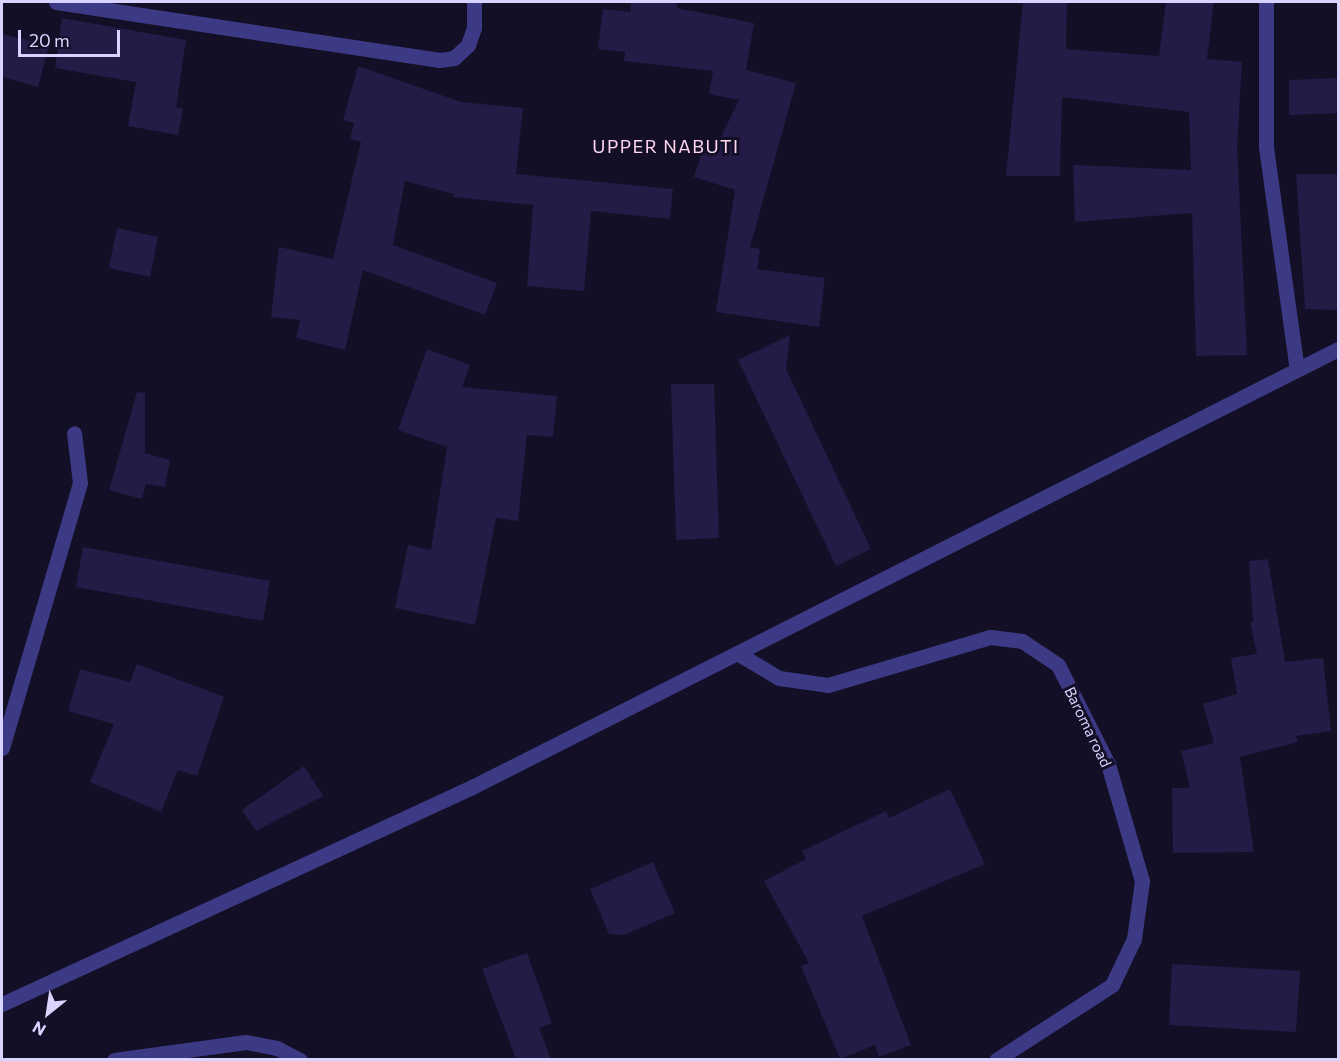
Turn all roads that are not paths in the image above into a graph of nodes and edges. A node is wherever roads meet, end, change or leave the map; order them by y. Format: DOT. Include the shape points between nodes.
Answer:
graph roads {
  1 [pos="56,2"];
  2 [pos="474,2"];
  3 [pos="1266,2"];
  4 [pos="1338,349"];
  5 [pos="1297,369"];
  6 [pos="74,433"];
  7 [pos="737,653"];
  8 [pos="2,748"];
  9 [pos="2,1004"];
  10 [pos="114,1059"];
  11 [pos="300,1059"];
  12 [pos="996,1059"];
  1 -- 2 [label="street" via="440,60 453,58 468,45 474,28"];
  3 -- 5 [label="street" via="1266,147"];
  4 -- 5 [label="street"];
  5 -- 7 [label="street"];
  6 -- 8 [label="street" via="80,483"];
  7 -- 9 [label="street" via="472,787"];
  7 -- 12 [label="street, Baroma road" via="780,678 828,685 990,638 1022,640 1058,665 1108,764 1142,881 1134,939 1112,985"];
  10 -- 11 [label="street" via="246,1042 277,1048"];
}
